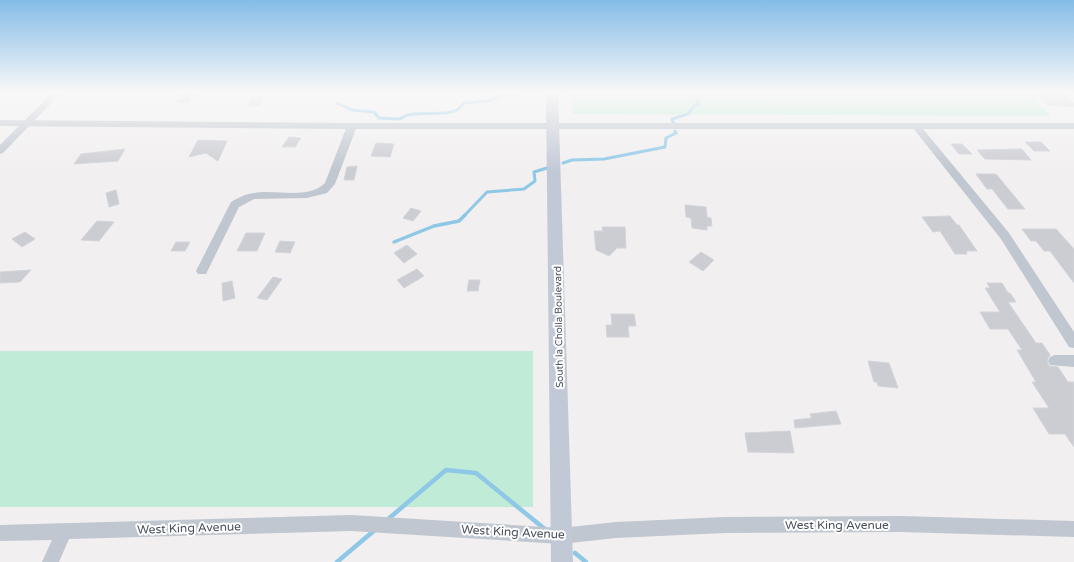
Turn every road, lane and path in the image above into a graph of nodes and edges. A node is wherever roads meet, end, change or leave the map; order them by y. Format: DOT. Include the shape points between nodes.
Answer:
graph roads {
  1 [pos="32,119"];
  2 [pos="554,119"];
  3 [pos="0,123"];
  4 [pos="28,124"];
  5 [pos="352,126"];
  6 [pos="554,126"];
  7 [pos="916,126"];
  8 [pos="1074,126"];
  9 [pos="0,151"];
  10 [pos="202,271"];
  11 [pos="1074,343"];
  12 [pos="1056,361"];
  13 [pos="1074,361"];
  14 [pos="1074,528"];
  15 [pos="64,532"];
  16 [pos="0,533"];
  17 [pos="561,536"];
  18 [pos="50,562"];
  19 [pos="562,562"];
  1 -- 4 [label="street"];
  2 -- 6 [label="main road, South la Cholla Boulevard"];
  3 -- 4 [label="street"];
  4 -- 5 [label="street"];
  4 -- 9 [label="street"];
  5 -- 6 [label="street"];
  5 -- 10 [label="street" via="330,184 323,191 307,195 254,196 244,199 235,205"];
  6 -- 7 [label="street"];
  6 -- 17 [label="main road, South la Cholla Boulevard"];
  7 -- 8 [label="street"];
  7 -- 11 [label="street" via="1005,236"];
  12 -- 13 [label="street"];
  14 -- 17 [label="street, West King Avenue" via="901,524 725,525 616,530"];
  15 -- 16 [label="street, West King Avenue"];
  15 -- 17 [label="street, West King Avenue" via="351,524"];
  15 -- 18 [label="street"];
  17 -- 19 [label="main road, South la Cholla Boulevard"];
}
